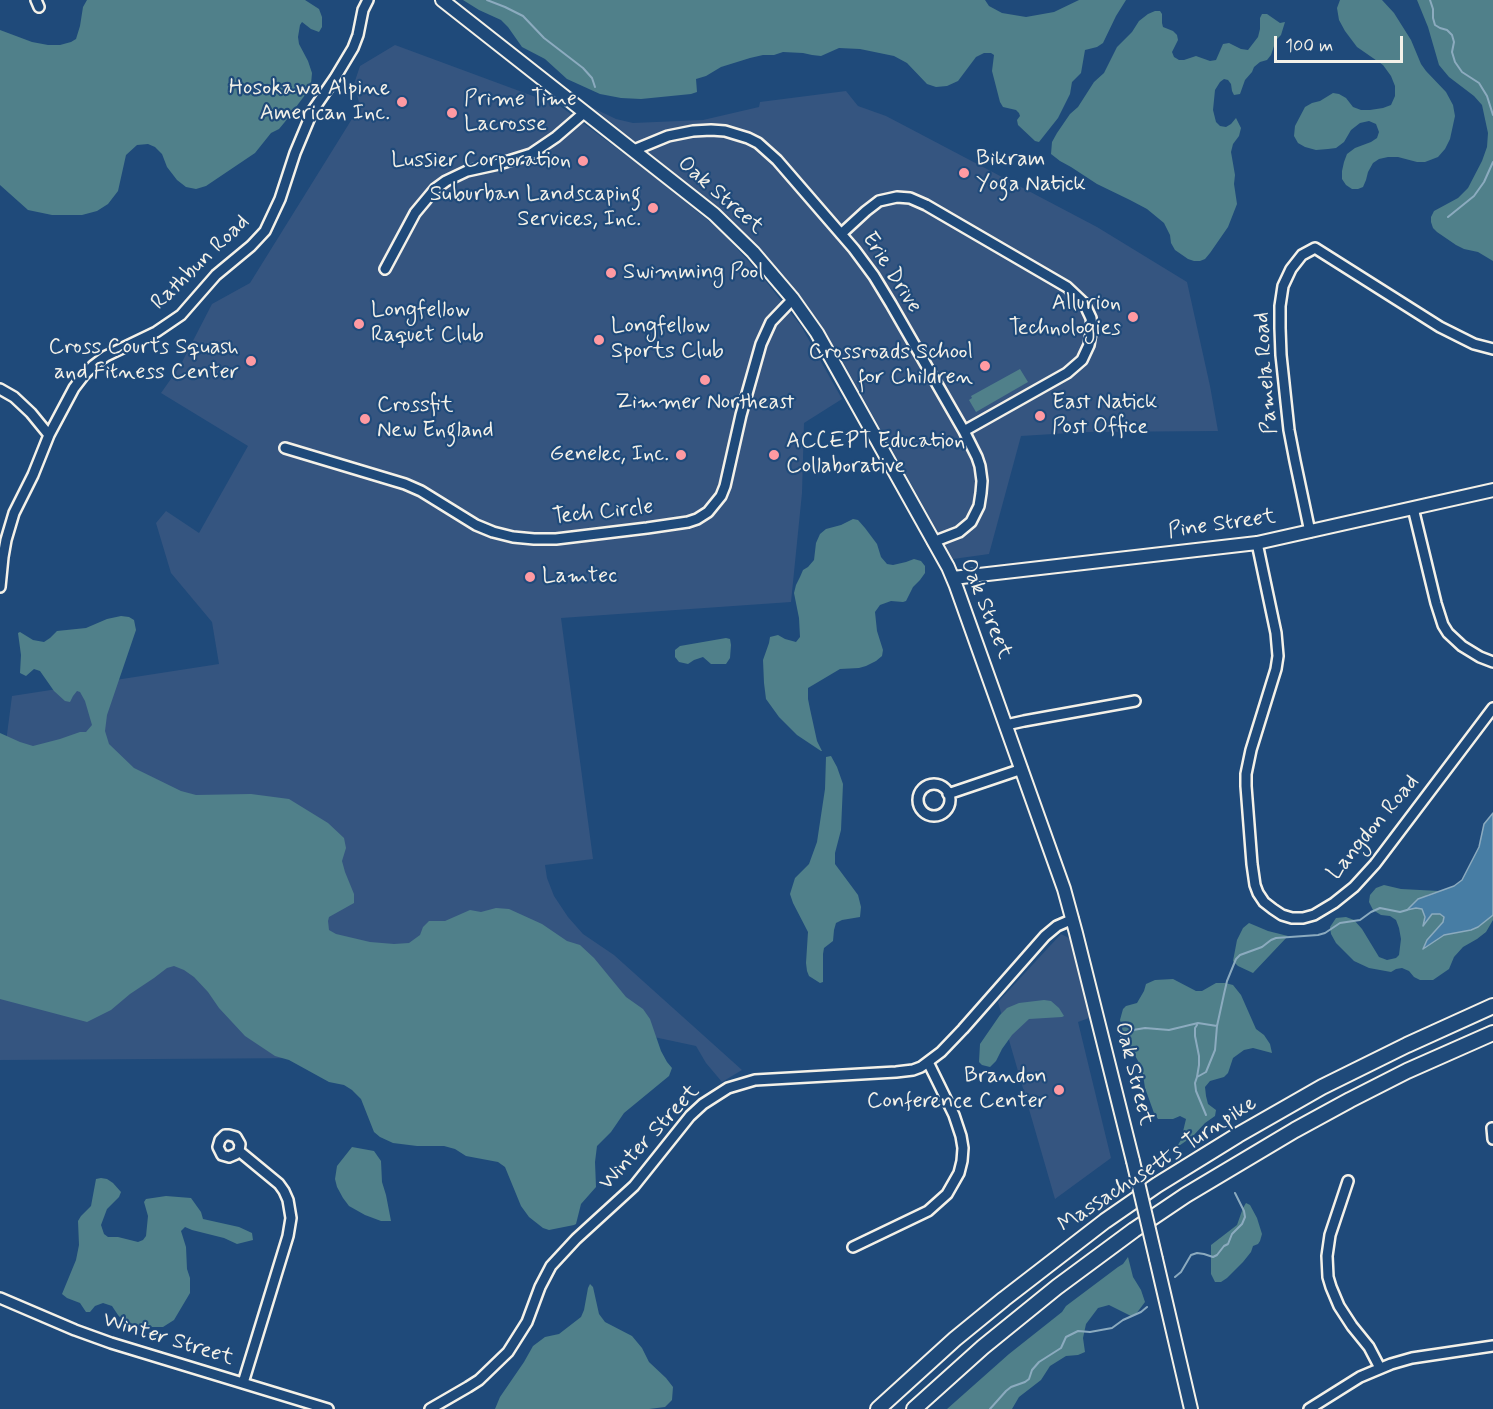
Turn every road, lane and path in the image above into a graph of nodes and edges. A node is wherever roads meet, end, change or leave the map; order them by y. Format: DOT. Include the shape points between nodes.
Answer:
graph roads {
  1 [pos="368,0"];
  2 [pos="442,0"];
  3 [pos="585,112"];
  4 [pos="634,150"];
  5 [pos="842,234"];
  6 [pos="385,269"];
  7 [pos="793,299"];
  8 [pos="1493,349"];
  9 [pos="0,389"];
  10 [pos="964,431"];
  11 [pos="49,435"];
  12 [pos="285,448"];
  13 [pos="1493,490"];
  14 [pos="1413,508"];
  15 [pos="1310,532"];
  16 [pos="933,542"];
  17 [pos="1257,543"];
  18 [pos="953,578"];
  19 [pos="0,587"];
  20 [pos="1493,663"];
  21 [pos="1135,701"];
  22 [pos="1493,708"];
  23 [pos="1006,725"];
  24 [pos="1022,769"];
  25 [pos="948,794"];
  26 [pos="1073,919"];
  27 [pos="1493,1006"];
  28 [pos="1493,1033"];
  29 [pos="928,1062"];
  30 [pos="1492,1128"];
  31 [pos="1493,1139"];
  32 [pos="239,1151"];
  33 [pos="1348,1181"];
  34 [pos="853,1246"];
  35 [pos="0,1298"];
  36 [pos="1493,1346"];
  37 [pos="1380,1368"];
  38 [pos="243,1383"];
  39 [pos="328,1409"];
  40 [pos="430,1409"];
  41 [pos="878,1409"];
  42 [pos="914,1409"];
  43 [pos="1191,1409"];
  44 [pos="1309,1409"];
  1 -- 11 [label="street, Rathbun Road" via="355,43 313,110 265,231 216,275 181,315 94,365 74,388"];
  2 -- 3 [label="main road, Oak Street"];
  3 -- 4 [label="main road, Oak Street"];
  3 -- 6 [label="street" via="531,154 467,171 435,189 415,213"];
  4 -- 5 [label="street, Erie Drive" via="693,131 719,130 743,136 777,160"];
  4 -- 7 [label="main road, Oak Street" via="728,227"];
  5 -- 10 [label="street, Erie Drive" via="877,280"];
  5 -- 10 [label="street" via="879,201 897,197 916,200 1067,287 1084,303 1092,327 1082,360 1067,373"];
  7 -- 12 [label="street, Tech Circle" via="771,322 761,344 721,496 708,512 688,522 565,538 513,537 476,525 405,484"];
  7 -- 16 [label="main road, Oak Street" via="817,333"];
  8 -- 15 [label="street, Pamela Road" via="1440,327 1315,248 1302,255 1284,286 1280,328 1292,445"];
  9 -- 11 [label="street" via="14,397"];
  10 -- 16 [label="street, Erie Drive" via="981,470 979,506 968,526"];
  11 -- 19 [label="street, Rathbun Road" via="9,526"];
  13 -- 14 [label="main road, Pine Street"];
  14 -- 15 [label="main road, Pine Street"];
  14 -- 20 [label="street" via="1441,621 1462,646"];
  15 -- 17 [label="main road, Pine Street"];
  16 -- 18 [label="main road, Oak Street"];
  17 -- 18 [label="main road, Pine Street"];
  17 -- 22 [label="street, Langdon Road" via="1278,656 1251,750 1246,786 1255,885 1273,909 1282,915 1303,918 1334,903 1354,887"];
  18 -- 23 [label="main road, Oak Street"];
  21 -- 23 [label="street"];
  23 -- 24 [label="main road, Oak Street"];
  24 -- 25 [label="street"];
  24 -- 26 [label="main road, Oak Street"];
  26 -- 29 [label="street, Winter Street" via="1060,923 1045,936 963,1029"];
  26 -- 43 [label="main road, Oak Street, bridge"];
  27 -- 41 [label="highway, Massachusetts Turnpike" via="1322,1087 1157,1185 1004,1299"];
  28 -- 42 [label="highway, Massachusetts Turnpike" via="1332,1109 1178,1201 1057,1287"];
  29 -- 34 [label="street" via="961,1136 959,1173 947,1194 928,1211"];
  29 -- 40 [label="street, Winter Street" via="913,1070 896,1072 755,1080 735,1084 712,1096 690,1116 634,1186 551,1266 527,1322 508,1352 479,1380"];
  30 -- 31 [label="street"];
  32 -- 38 [label="street" via="279,1184 291,1218"];
  33 -- 37 [label="street" via="1330,1235 1328,1277 1339,1306"];
  35 -- 38 [label="street, Winter Street" via="92,1337"];
  36 -- 37 [label="street" via="1412,1358"];
  37 -- 44 [label="street"];
  38 -- 39 [label="street, Winter Street"];
}
